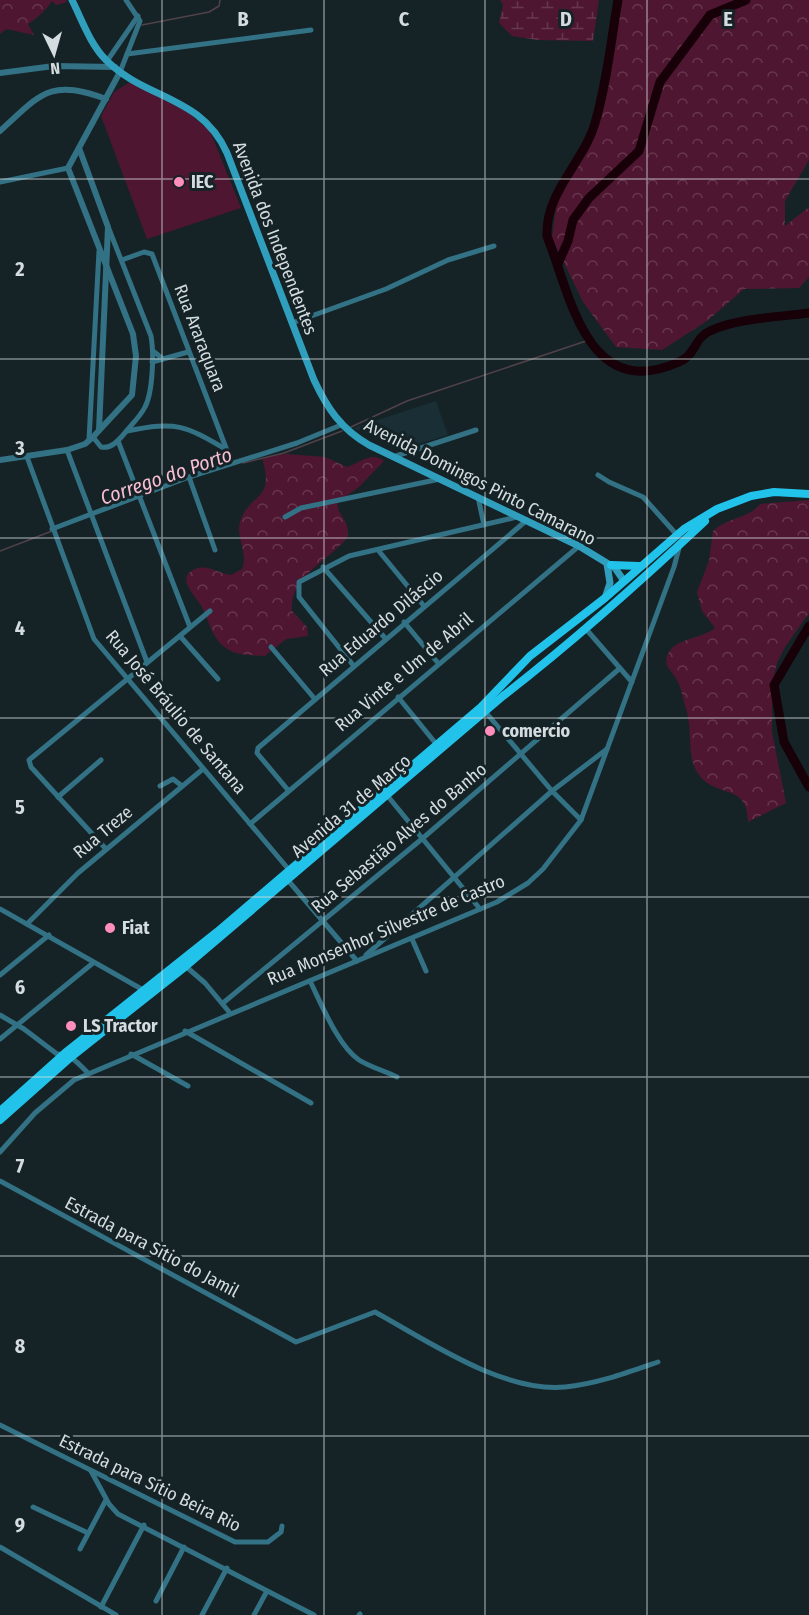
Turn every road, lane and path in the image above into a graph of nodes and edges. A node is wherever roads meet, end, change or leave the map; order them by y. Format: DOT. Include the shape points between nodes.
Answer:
graph roads {
  1 [pos="72,0"];
  2 [pos="126,0"];
  3 [pos="138,16"];
  4 [pos="311,30"];
  5 [pos="127,54"];
  6 [pos="107,61"];
  7 [pos="117,70"];
  8 [pos="0,74"];
  9 [pos="106,99"];
  10 [pos="0,131"];
  11 [pos="79,148"];
  12 [pos="68,168"];
  13 [pos="0,182"];
  14 [pos="108,227"];
  15 [pos="494,246"];
  16 [pos="99,250"];
  17 [pos="122,260"];
  18 [pos="106,266"];
  19 [pos="292,323"];
  20 [pos="153,351"];
  21 [pos="188,352"];
  22 [pos="163,359"];
  23 [pos="152,362"];
  24 [pos="341,425"];
  25 [pos="99,430"];
  26 [pos="476,430"];
  27 [pos="127,431"];
  28 [pos="91,439"];
  29 [pos="118,441"];
  30 [pos="67,450"];
  31 [pos="227,450"];
  32 [pos="396,456"];
  33 [pos="27,457"];
  34 [pos="0,460"];
  35 [pos="231,461"];
  36 [pos="598,475"];
  37 [pos="189,478"];
  38 [pos="441,478"];
  39 [pos="809,494"];
  40 [pos="477,496"];
  41 [pos="140,497"];
  42 [pos="717,509"];
  43 [pos="92,516"];
  44 [pos="285,517"];
  45 [pos="517,517"];
  46 [pos="527,520"];
  47 [pos="484,525"];
  48 [pos="53,531"];
  49 [pos="674,537"];
  50 [pos="579,546"];
  51 [pos="679,548"];
  52 [pos="215,550"];
  53 [pos="378,550"];
  54 [pos="643,564"];
  55 [pos="609,565"];
  56 [pos="323,567"];
  57 [pos="653,570"];
  58 [pos="624,580"];
  59 [pos="605,598"];
  60 [pos="618,601"];
  61 [pos="424,606"];
  62 [pos="210,610"];
  63 [pos="404,622"];
  64 [pos="190,627"];
  65 [pos="586,628"];
  66 [pos="180,636"];
  67 [pos="385,638"];
  68 [pos="271,647"];
  69 [pos="540,648"];
  70 [pos="554,657"];
  71 [pos="147,662"];
  72 [pos="438,663"];
  73 [pos="353,665"];
  74 [pos="619,669"];
  75 [pos="218,679"];
  76 [pos="126,680"];
  77 [pos="632,682"];
  78 [pos="398,697"];
  79 [pos="314,698"];
  80 [pos="483,709"];
  81 [pos="437,745"];
  82 [pos="609,748"];
  83 [pos="521,755"];
  84 [pos="101,760"];
  85 [pos="203,769"];
  86 [pos="160,786"];
  87 [pos="182,786"];
  88 [pos="288,790"];
  89 [pos="552,791"];
  90 [pos="385,793"];
  91 [pos="58,797"];
  92 [pos="581,820"];
  93 [pos="250,824"];
  94 [pos="423,838"];
  95 [pos="106,849"];
  96 [pos="288,875"];
  97 [pos="453,877"];
  98 [pos="0,909"];
  99 [pos="480,909"];
  100 [pos="323,922"];
  101 [pos="27,924"];
  102 [pos="49,935"];
  103 [pos="412,939"];
  104 [pos="360,960"];
  105 [pos="93,963"];
  106 [pos="184,964"];
  107 [pos="426,971"];
  108 [pos="0,975"];
  109 [pos="310,981"];
  110 [pos="146,992"];
  111 [pos="223,1003"];
  112 [pos="230,1012"];
  113 [pos="0,1015"];
  114 [pos="16,1025"];
  115 [pos="185,1031"];
  116 [pos="0,1039"];
  117 [pos="131,1054"];
  118 [pos="68,1055"];
  119 [pos="88,1073"];
  120 [pos="397,1077"];
  121 [pos="188,1086"];
  122 [pos="311,1103"];
  123 [pos="0,1111"];
  124 [pos="0,1120"];
  125 [pos="0,1152"];
  126 [pos="0,1181"];
  127 [pos="658,1362"];
  128 [pos="0,1425"];
  129 [pos="91,1471"];
  130 [pos="106,1500"];
  131 [pos="33,1507"];
  132 [pos="144,1525"];
  133 [pos="282,1526"];
  134 [pos="88,1533"];
  135 [pos="0,1547"];
  136 [pos="184,1547"];
  137 [pos="80,1549"];
  138 [pos="226,1568"];
  139 [pos="267,1591"];
  140 [pos="156,1601"];
  141 [pos="102,1607"];
  142 [pos="309,1614"];
  143 [pos="116,1615"];
  144 [pos="202,1615"];
  145 [pos="254,1615"];
  1 -- 6 [label="main road, Avenida dos Independentes"];
  2 -- 3 [label="street"];
  3 -- 5 [label="street" via="139,28"];
  3 -- 6 [label="street"];
  4 -- 5 [label="street"];
  5 -- 7 [label="street"];
  6 -- 7 [label="main road, Avenida dos Independentes"];
  7 -- 8 [label="street" via="54,66"];
  7 -- 9 [label="street"];
  7 -- 19 [label="main road, Avenida dos Independentes" via="198,114 215,130"];
  9 -- 10 [label="street" via="83,90 60,88 41,96"];
  9 -- 11 [label="street"];
  11 -- 12 [label="street"];
  11 -- 14 [label="street"];
  12 -- 13 [label="street"];
  12 -- 16 [label="street"];
  14 -- 17 [label="street"];
  14 -- 18 [label="street"];
  15 -- 19 [label="street"];
  16 -- 18 [label="street"];
  16 -- 28 [label="street"];
  17 -- 20 [label="street"];
  17 -- 21 [label="street, Rua Araraquara" via="144,252 152,254"];
  18 -- 25 [label="street"];
  18 -- 25 [label="street" via="133,334 136,356 132,395"];
  19 -- 24 [label="main road, Avenida dos Independentes" via="320,392"];
  20 -- 22 [label="street"];
  20 -- 23 [label="street"];
  21 -- 22 [label="street"];
  21 -- 31 [label="street, Rua Araraquara"];
  22 -- 23 [label="street"];
  23 -- 27 [label="street" via="148,402"];
  24 -- 32 [label="main road, Avenida Domingos Pinto Camarano" via="361,440"];
  24 -- 35 [label="street" via="297,443"];
  25 -- 28 [label="street"];
  26 -- 32 [label="street"];
  27 -- 29 [label="street"];
  27 -- 31 [label="street" via="179,425"];
  28 -- 29 [label="street" via="103,448"];
  28 -- 30 [label="street"];
  29 -- 41 [label="street"];
  30 -- 33 [label="street"];
  30 -- 43 [label="street"];
  31 -- 35 [label="street, Rua Araraquara"];
  32 -- 38 [label="main road, Avenida Domingos Pinto Camarano"];
  33 -- 34 [label="street"];
  33 -- 48 [label="street, Rua José Bráulio de Santana"];
  35 -- 37 [label="street"];
  36 -- 49 [label="street" via="644,497"];
  37 -- 41 [label="street"];
  37 -- 52 [label="street"];
  38 -- 40 [label="main road, Avenida Domingos Pinto Camarano"];
  38 -- 44 [label="street" via="301,508"];
  39 -- 42 [label="main road, Avenida 31 de Março" via="774,492"];
  40 -- 45 [label="main road, Avenida Domingos Pinto Camarano"];
  40 -- 47 [label="street"];
  41 -- 43 [label="street"];
  41 -- 64 [label="street"];
  42 -- 49 [label="main road, Avenida 31 de Março"];
  42 -- 51 [label="main road, Avenida 31 de Março"];
  43 -- 48 [label="street"];
  43 -- 71 [label="street"];
  45 -- 46 [label="main road, Avenida Domingos Pinto Camarano"];
  45 -- 47 [label="street"];
  46 -- 50 [label="main road, Avenida Domingos Pinto Camarano"];
  46 -- 61 [label="street, Rua Eduardo Diláscio"];
  47 -- 53 [label="street"];
  48 -- 76 [label="street, Rua José Bráulio de Santana" via="94,639"];
  49 -- 51 [label="main road"];
  49 -- 54 [label="main road, Avenida 31 de Março"];
  50 -- 55 [label="main road, Avenida Domingos Pinto Camarano"];
  50 -- 72 [label="street, Rua Vinte e Um de Abril"];
  51 -- 57 [label="main road, Avenida 31 de Março"];
  51 -- 77 [label="street, Rua Monsenhor Silvestre de Castro"];
  53 -- 56 [label="street"];
  53 -- 61 [label="street"];
  54 -- 55 [label="main road"];
  54 -- 57 [label="main road"];
  54 -- 58 [label="main road, Avenida 31 de Março"];
  55 -- 58 [label="main road, Avenida Domingos Pinto Camarano"];
  55 -- 59 [label="main road" via="610,584"];
  56 -- 67 [label="street"];
  56 -- 73 [label="street" via="299,582 297,592"];
  57 -- 60 [label="main road, Avenida 31 de Março"];
  58 -- 59 [label="main road, Avenida 31 de Março"];
  58 -- 60 [label="main road"];
  59 -- 69 [label="main road, Avenida 31 de Março"];
  60 -- 65 [label="main road, Avenida 31 de Março"];
  61 -- 63 [label="street, Rua Eduardo Diláscio"];
  62 -- 64 [label="street"];
  63 -- 67 [label="street, Rua Eduardo Diláscio"];
  63 -- 72 [label="street"];
  64 -- 66 [label="street"];
  65 -- 70 [label="main road, Avenida 31 de Março"];
  65 -- 74 [label="street"];
  66 -- 71 [label="street"];
  66 -- 75 [label="street"];
  67 -- 73 [label="street, Rua Eduardo Diláscio"];
  68 -- 79 [label="street"];
  69 -- 70 [label="main road" via="542,657"];
  69 -- 80 [label="main road, Avenida 31 de Março"];
  70 -- 80 [label="main road, Avenida 31 de Março"];
  71 -- 76 [label="street"];
  72 -- 78 [label="street, Rua Vinte e Um de Abril"];
  73 -- 79 [label="street, Rua Eduardo Diláscio"];
  74 -- 77 [label="street"];
  74 -- 83 [label="street, Rua Sebastião Alves do Banho"];
  76 -- 85 [label="street, Rua José Bráulio de Santana"];
  76 -- 91 [label="street" via="29,760"];
  77 -- 82 [label="street, Rua Monsenhor Silvestre de Castro"];
  78 -- 81 [label="street"];
  78 -- 88 [label="street, Rua Vinte e Um de Abril"];
  79 -- 88 [label="street, Rua Eduardo Diláscio" via="257,750"];
  80 -- 81 [label="main road, Avenida 31 de Março"];
  80 -- 83 [label="street"];
  80 -- 90 [label="main road, Avenida 31 de Março"];
  81 -- 90 [label="main road, Avenida 31 de Março"];
  82 -- 89 [label="street"];
  82 -- 92 [label="street, Rua Monsenhor Silvestre de Castro"];
  83 -- 89 [label="street"];
  83 -- 94 [label="street, Rua Sebastião Alves do Banho"];
  84 -- 91 [label="street"];
  85 -- 87 [label="street, Rua Treze"];
  85 -- 93 [label="street, Rua José Bráulio de Santana"];
  86 -- 87 [label="street" via="173,779"];
  87 -- 95 [label="street, Rua Treze"];
  88 -- 93 [label="street, Rua Vinte e Um de Abril"];
  89 -- 92 [label="street"];
  89 -- 97 [label="street"];
  90 -- 94 [label="street"];
  90 -- 96 [label="main road, Avenida 31 de Março"];
  91 -- 95 [label="street"];
  92 -- 99 [label="street, Rua Monsenhor Silvestre de Castro" via="559,851 528,883"];
  93 -- 96 [label="street, Rua José Bráulio de Santana"];
  94 -- 97 [label="street"];
  94 -- 100 [label="street, Rua Sebastião Alves do Banho"];
  95 -- 101 [label="street, Rua Treze"];
  96 -- 100 [label="street, Rua José Bráulio de Santana"];
  96 -- 106 [label="main road, Avenida 31 de Março"];
  97 -- 99 [label="street"];
  97 -- 104 [label="street"];
  98 -- 101 [label="street"];
  99 -- 103 [label="street, Rua Monsenhor Silvestre de Castro"];
  100 -- 104 [label="street, Rua José Bráulio de Santana"];
  100 -- 111 [label="street, Rua Sebastião Alves do Banho"];
  101 -- 102 [label="street"];
  102 -- 105 [label="street"];
  102 -- 108 [label="street"];
  103 -- 104 [label="street, Rua Monsenhor Silvestre de Castro"];
  103 -- 107 [label="street"];
  104 -- 109 [label="street, Rua Monsenhor Silvestre de Castro"];
  105 -- 110 [label="street"];
  105 -- 114 [label="street"];
  106 -- 110 [label="main road, Avenida 31 de Março"];
  106 -- 111 [label="street"];
  109 -- 112 [label="street, Rua Monsenhor Silvestre de Castro"];
  109 -- 120 [label="street" via="348,1049 358,1060"];
  110 -- 118 [label="main road, Avenida 31 de Março"];
  111 -- 112 [label="street"];
  112 -- 115 [label="street, Rua Monsenhor Silvestre de Castro"];
  113 -- 114 [label="street"];
  114 -- 116 [label="street"];
  114 -- 118 [label="street" via="57,1054"];
  115 -- 117 [label="street, Rua Monsenhor Silvestre de Castro"];
  115 -- 122 [label="street"];
  117 -- 119 [label="street, Rua Monsenhor Silvestre de Castro"];
  117 -- 121 [label="street"];
  118 -- 119 [label="street"];
  118 -- 123 [label="main road, Avenida 31 de Março"];
  118 -- 124 [label="main road, Avenida 31 de Março"];
  119 -- 125 [label="street, Rua Monsenhor Silvestre de Castro" via="56,1092"];
  126 -- 127 [label="street, Estrada para Sítio do Jamil" via="296,1342 375,1312 454,1355 530,1386 564,1387"];
  128 -- 129 [label="street, Estrada para Sítio Beira Rio"];
  129 -- 130 [label="street"];
  129 -- 133 [label="street, Estrada para Sítio Beira Rio" via="235,1542 268,1542 281,1532"];
  130 -- 132 [label="street" via="118,1514"];
  130 -- 134 [label="street"];
  131 -- 134 [label="street"];
  132 -- 136 [label="street"];
  132 -- 141 [label="street"];
  134 -- 137 [label="street"];
  135 -- 141 [label="street"];
  136 -- 138 [label="street"];
  136 -- 140 [label="street"];
  138 -- 139 [label="street"];
  138 -- 144 [label="street"];
  139 -- 142 [label="street"];
  139 -- 145 [label="street"];
  141 -- 143 [label="street"];
}
